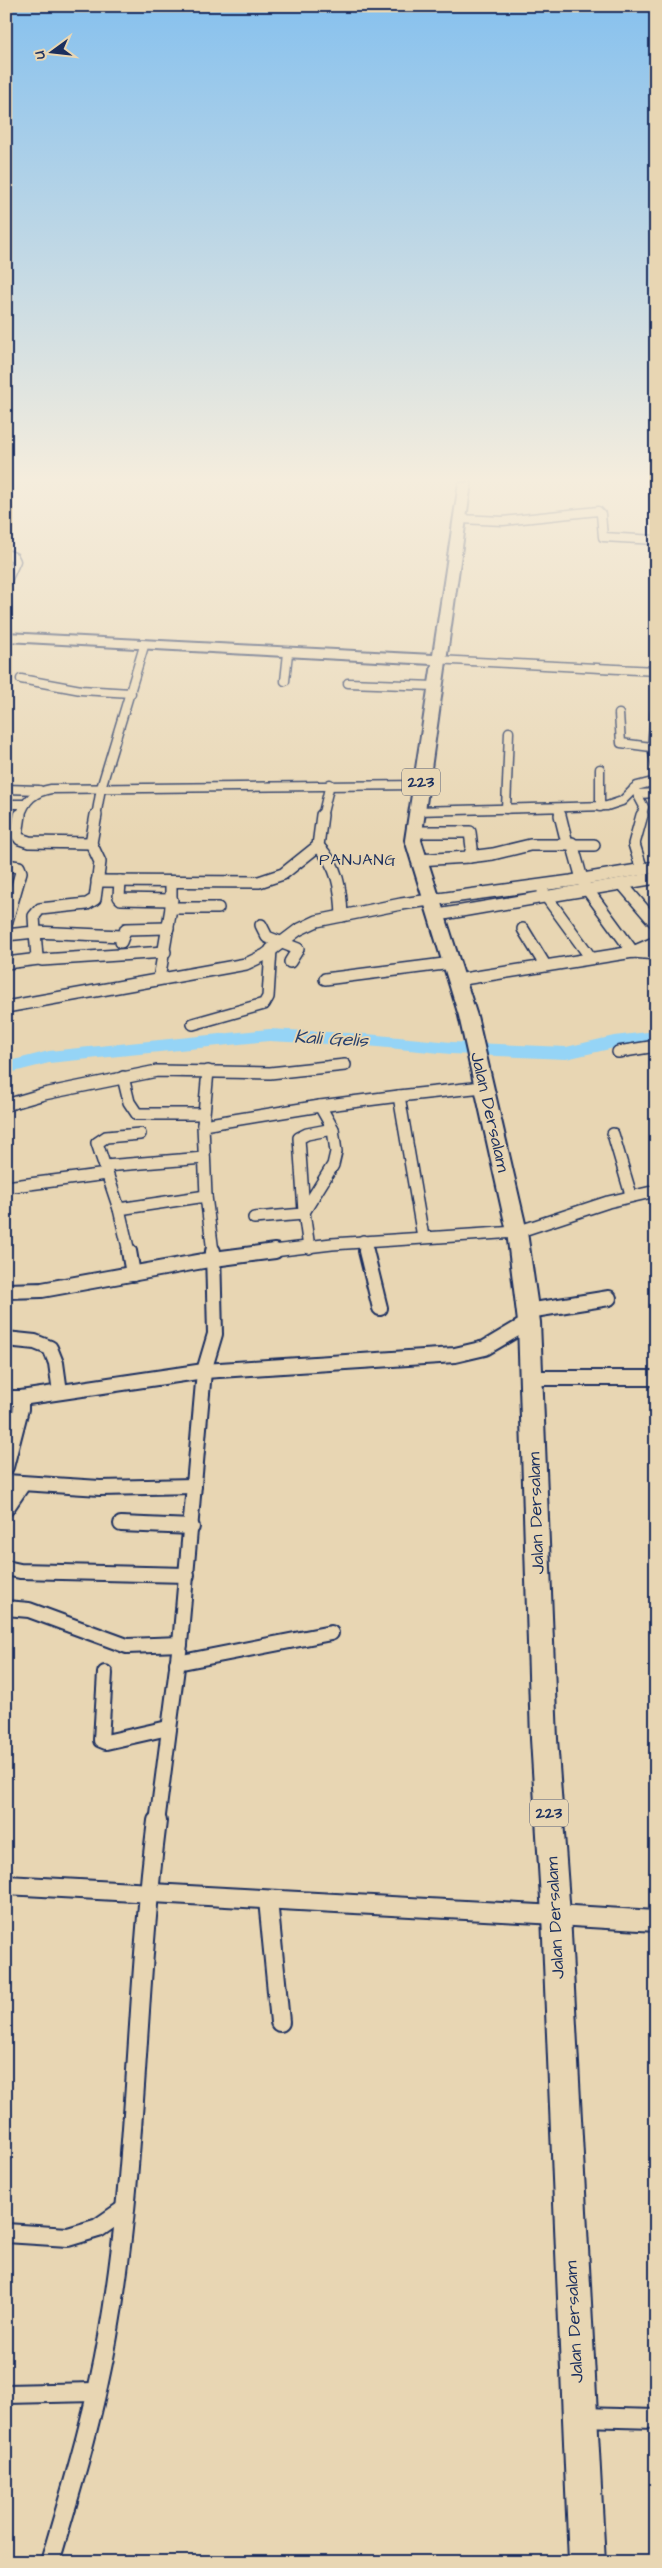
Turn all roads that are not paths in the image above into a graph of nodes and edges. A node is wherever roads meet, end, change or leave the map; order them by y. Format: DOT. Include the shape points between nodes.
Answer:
graph roads {
  1 [pos="447,603"];
  2 [pos="6,637"];
  3 [pos="144,646"];
  4 [pos="288,653"];
  5 [pos="438,660"];
  6 [pos="656,671"];
  7 [pos="21,679"];
  8 [pos="285,681"];
  9 [pos="348,683"];
  10 [pos="435,686"];
  11 [pos="131,693"];
  12 [pos="655,713"];
  13 [pos="619,714"];
  14 [pos="509,732"];
  15 [pos="651,747"];
  16 [pos="656,766"];
  17 [pos="600,769"];
  18 [pos="656,781"];
  19 [pos="330,784"];
  20 [pos="420,785"];
  21 [pos="101,788"];
  22 [pos="6,789"];
  23 [pos="38,790"];
  24 [pos="636,791"];
  25 [pos="656,793"];
  26 [pos="6,804"];
  27 [pos="25,804"];
  28 [pos="600,807"];
  29 [pos="558,808"];
  30 [pos="506,809"];
  31 [pos="416,811"];
  32 [pos="413,832"];
  33 [pos="90,843"];
  34 [pos="569,843"];
  35 [pos="594,845"];
  36 [pos="318,846"];
  37 [pos="470,857"];
  38 [pos="418,860"];
  39 [pos="6,865"];
  40 [pos="656,867"];
  41 [pos="642,870"];
  42 [pos="656,878"];
  43 [pos="581,879"];
  44 [pos="97,881"];
  45 [pos="120,881"];
  46 [pos="171,882"];
  47 [pos="622,884"];
  48 [pos="587,890"];
  49 [pos="543,891"];
  50 [pos="171,904"];
  51 [pos="218,908"];
  52 [pos="435,908"];
  53 [pos="342,916"];
  54 [pos="6,924"];
  55 [pos="656,924"];
  56 [pos="261,925"];
  57 [pos="168,928"];
  58 [pos="523,929"];
  59 [pos="35,932"];
  60 [pos="6,935"];
  61 [pos="122,936"];
  62 [pos="281,941"];
  63 [pos="656,942"];
  64 [pos="271,949"];
  65 [pos="165,952"];
  66 [pos="633,952"];
  67 [pos="656,954"];
  68 [pos="117,955"];
  69 [pos="591,958"];
  70 [pos="39,959"];
  71 [pos="290,962"];
  72 [pos="6,963"];
  73 [pos="452,963"];
  74 [pos="544,965"];
  75 [pos="159,979"];
  76 [pos="325,979"];
  77 [pos="457,980"];
  78 [pos="6,1007"];
  79 [pos="193,1024"];
  80 [pos="656,1046"];
  81 [pos="618,1052"];
  82 [pos="345,1065"];
  83 [pos="208,1071"];
  84 [pos="123,1077"];
  85 [pos="481,1078"];
  86 [pos="399,1096"];
  87 [pos="6,1105"];
  88 [pos="320,1106"];
  89 [pos="203,1119"];
  90 [pos="333,1129"];
  91 [pos="140,1134"];
  92 [pos="614,1134"];
  93 [pos="204,1158"];
  94 [pos="106,1170"];
  95 [pos="6,1187"];
  96 [pos="656,1190"];
  97 [pos="630,1195"];
  98 [pos="206,1196"];
  99 [pos="119,1209"];
  100 [pos="304,1213"];
  101 [pos="254,1218"];
  102 [pos="517,1232"];
  103 [pos="423,1238"];
  104 [pos="363,1242"];
  105 [pos="309,1248"];
  106 [pos="214,1259"];
  107 [pos="132,1274"];
  108 [pos="6,1292"];
  109 [pos="609,1298"];
  110 [pos="380,1308"];
  111 [pos="528,1316"];
  112 [pos="6,1339"];
  113 [pos="204,1371"];
  114 [pos="532,1378"];
  115 [pos="656,1378"];
  116 [pos="60,1392"];
  117 [pos="6,1398"];
  118 [pos="21,1398"];
  119 [pos="6,1467"];
  120 [pos="6,1482"];
  121 [pos="23,1484"];
  122 [pos="194,1486"];
  123 [pos="6,1509"];
  124 [pos="121,1524"];
  125 [pos="192,1527"];
  126 [pos="6,1568"];
  127 [pos="187,1575"];
  128 [pos="6,1608"];
  129 [pos="332,1633"];
  130 [pos="180,1644"];
  131 [pos="177,1663"];
  132 [pos="105,1673"];
  133 [pos="168,1728"];
  134 [pos="6,1885"];
  135 [pos="148,1894"];
  136 [pos="268,1900"];
  137 [pos="556,1915"];
  138 [pos="656,1921"];
  139 [pos="280,2022"];
  140 [pos="124,2210"];
  141 [pos="6,2233"];
  142 [pos="96,2392"];
  143 [pos="6,2394"];
  144 [pos="580,2417"];
  145 [pos="656,2419"];
  146 [pos="50,2562"];
  147 [pos="587,2562"];
  1 -- 5 [label="main road, Jalan Dersalam"];
  2 -- 3 [label="main road"];
  3 -- 4 [label="main road"];
  3 -- 11 [label="street"];
  4 -- 5 [label="main road"];
  4 -- 8 [label="street"];
  5 -- 6 [label="main road"];
  5 -- 10 [label="main road, Jalan Dersalam / 223"];
  7 -- 11 [label="street" via="81,690"];
  9 -- 10 [label="street"];
  10 -- 20 [label="main road, Jalan Dersalam / 223"];
  11 -- 21 [label="street"];
  12 -- 15 [label="street"];
  13 -- 15 [label="street" via="620,743"];
  14 -- 30 [label="street"];
  15 -- 16 [label="street"];
  17 -- 28 [label="street"];
  18 -- 24 [label="street"];
  19 -- 20 [label="street"];
  19 -- 21 [label="street"];
  19 -- 36 [label="street" via="319,827"];
  20 -- 31 [label="main road, Jalan Dersalam / 223"];
  21 -- 23 [label="street"];
  21 -- 33 [label="street"];
  22 -- 23 [label="street"];
  23 -- 27 [label="street"];
  24 -- 25 [label="street"];
  24 -- 28 [label="street" via="618,803"];
  24 -- 41 [label="street" via="644,809 634,844"];
  26 -- 27 [label="street"];
  27 -- 33 [label="street" via="17,833 21,840"];
  28 -- 29 [label="street"];
  29 -- 30 [label="street"];
  29 -- 34 [label="street"];
  30 -- 31 [label="street"];
  31 -- 32 [label="main road, Jalan Dersalam / 223"];
  32 -- 37 [label="street" via="470,832"];
  32 -- 38 [label="main road, Jalan Dersalam / 223"];
  33 -- 44 [label="street" via="100,862"];
  34 -- 35 [label="street"];
  34 -- 37 [label="street" via="515,847 505,853"];
  34 -- 43 [label="street"];
  36 -- 46 [label="street" via="283,874 267,880"];
  36 -- 53 [label="street" via="332,862 339,878"];
  37 -- 38 [label="street"];
  38 -- 52 [label="main road, Jalan Dersalam / 223"];
  39 -- 54 [label="street" via="19,866 21,872"];
  40 -- 41 [label="street"];
  41 -- 43 [label="street"];
  42 -- 47 [label="street"];
  43 -- 48 [label="street"];
  43 -- 49 [label="street"];
  44 -- 45 [label="street"];
  44 -- 59 [label="street" via="96,895 91,902 37,910"];
  45 -- 46 [label="street"];
  45 -- 50 [label="street" via="121,899"];
  46 -- 50 [label="street"];
  47 -- 48 [label="street"];
  47 -- 55 [label="street"];
  48 -- 49 [label="street"];
  48 -- 66 [label="street"];
  49 -- 52 [label="street"];
  49 -- 52 [label="street"];
  49 -- 69 [label="street"];
  50 -- 51 [label="street"];
  50 -- 57 [label="street"];
  52 -- 53 [label="street"];
  52 -- 73 [label="main road, Jalan Dersalam / 223"];
  53 -- 62 [label="street" via="301,926"];
  56 -- 62 [label="street" via="264,935"];
  57 -- 61 [label="street" via="126,928"];
  57 -- 65 [label="street"];
  58 -- 74 [label="street"];
  59 -- 60 [label="street"];
  59 -- 61 [label="street"];
  59 -- 70 [label="street"];
  61 -- 68 [label="street"];
  62 -- 64 [label="street"];
  62 -- 71 [label="street" via="298,949"];
  63 -- 66 [label="street"];
  64 -- 75 [label="street" via="246,964"];
  64 -- 79 [label="street" via="268,997 264,1004"];
  65 -- 68 [label="street"];
  65 -- 75 [label="street"];
  66 -- 67 [label="street"];
  66 -- 69 [label="street"];
  68 -- 70 [label="street"];
  69 -- 74 [label="street"];
  70 -- 72 [label="street"];
  73 -- 76 [label="street"];
  73 -- 77 [label="main road, Jalan Dersalam / 223"];
  74 -- 77 [label="street"];
  75 -- 78 [label="street"];
  77 -- 85 [label="main road, Jalan Dersalam / 223"];
  80 -- 81 [label="street"];
  82 -- 83 [label="street" via="270,1072"];
  83 -- 84 [label="street" via="157,1071"];
  83 -- 89 [label="street"];
  84 -- 87 [label="street"];
  84 -- 89 [label="street" via="128,1102 137,1114"];
  85 -- 86 [label="street"];
  85 -- 102 [label="main road, Jalan Dersalam / 223"];
  86 -- 88 [label="street"];
  86 -- 103 [label="street"];
  88 -- 89 [label="street"];
  88 -- 90 [label="street"];
  89 -- 93 [label="street"];
  90 -- 100 [label="street" via="336,1152 333,1165"];
  90 -- 100 [label="street" via="299,1138"];
  91 -- 94 [label="street" via="98,1141 97,1147"];
  92 -- 97 [label="street"];
  93 -- 94 [label="street"];
  93 -- 98 [label="street"];
  94 -- 95 [label="street"];
  94 -- 99 [label="street"];
  96 -- 97 [label="street"];
  97 -- 102 [label="street"];
  98 -- 99 [label="street"];
  98 -- 106 [label="street"];
  99 -- 107 [label="street"];
  100 -- 101 [label="street"];
  100 -- 105 [label="street"];
  102 -- 103 [label="street"];
  102 -- 111 [label="main road, Jalan Dersalam / 223"];
  103 -- 104 [label="street"];
  104 -- 105 [label="street"];
  104 -- 110 [label="street"];
  105 -- 106 [label="street"];
  106 -- 107 [label="street"];
  106 -- 113 [label="street" via="215,1334"];
  107 -- 108 [label="street" via="42,1290"];
  109 -- 111 [label="street"];
  111 -- 113 [label="street" via="485,1348 456,1355"];
  111 -- 114 [label="main road, Jalan Dersalam / 223"];
  112 -- 116 [label="street" via="39,1341 48,1346 56,1362"];
  113 -- 116 [label="street"];
  113 -- 122 [label="street"];
  114 -- 115 [label="street"];
  114 -- 137 [label="main road, Jalan Dersalam / 223" via="544,1739"];
  116 -- 118 [label="street"];
  117 -- 118 [label="street"];
  118 -- 119 [label="street" via="21,1410"];
  120 -- 121 [label="street"];
  121 -- 122 [label="street" via="108,1490"];
  121 -- 123 [label="street"];
  122 -- 125 [label="street"];
  124 -- 125 [label="street"];
  125 -- 127 [label="street"];
  126 -- 127 [label="street"];
  127 -- 130 [label="street"];
  128 -- 130 [label="street" via="29,1610 127,1646"];
  129 -- 131 [label="street"];
  130 -- 131 [label="street"];
  131 -- 133 [label="street"];
  132 -- 133 [label="street" via="101,1740 106,1742"];
  133 -- 135 [label="street"];
  134 -- 135 [label="street"];
  135 -- 136 [label="street"];
  135 -- 140 [label="street"];
  136 -- 137 [label="street"];
  136 -- 139 [label="street"];
  137 -- 138 [label="street"];
  137 -- 144 [label="main road, Jalan Dersalam / 223"];
  140 -- 141 [label="street" via="98,2228 68,2238"];
  140 -- 142 [label="street" via="108,2336"];
  142 -- 143 [label="street"];
  142 -- 146 [label="street"];
  144 -- 145 [label="street"];
  144 -- 147 [label="main road, Jalan Dersalam / 223"];
}
